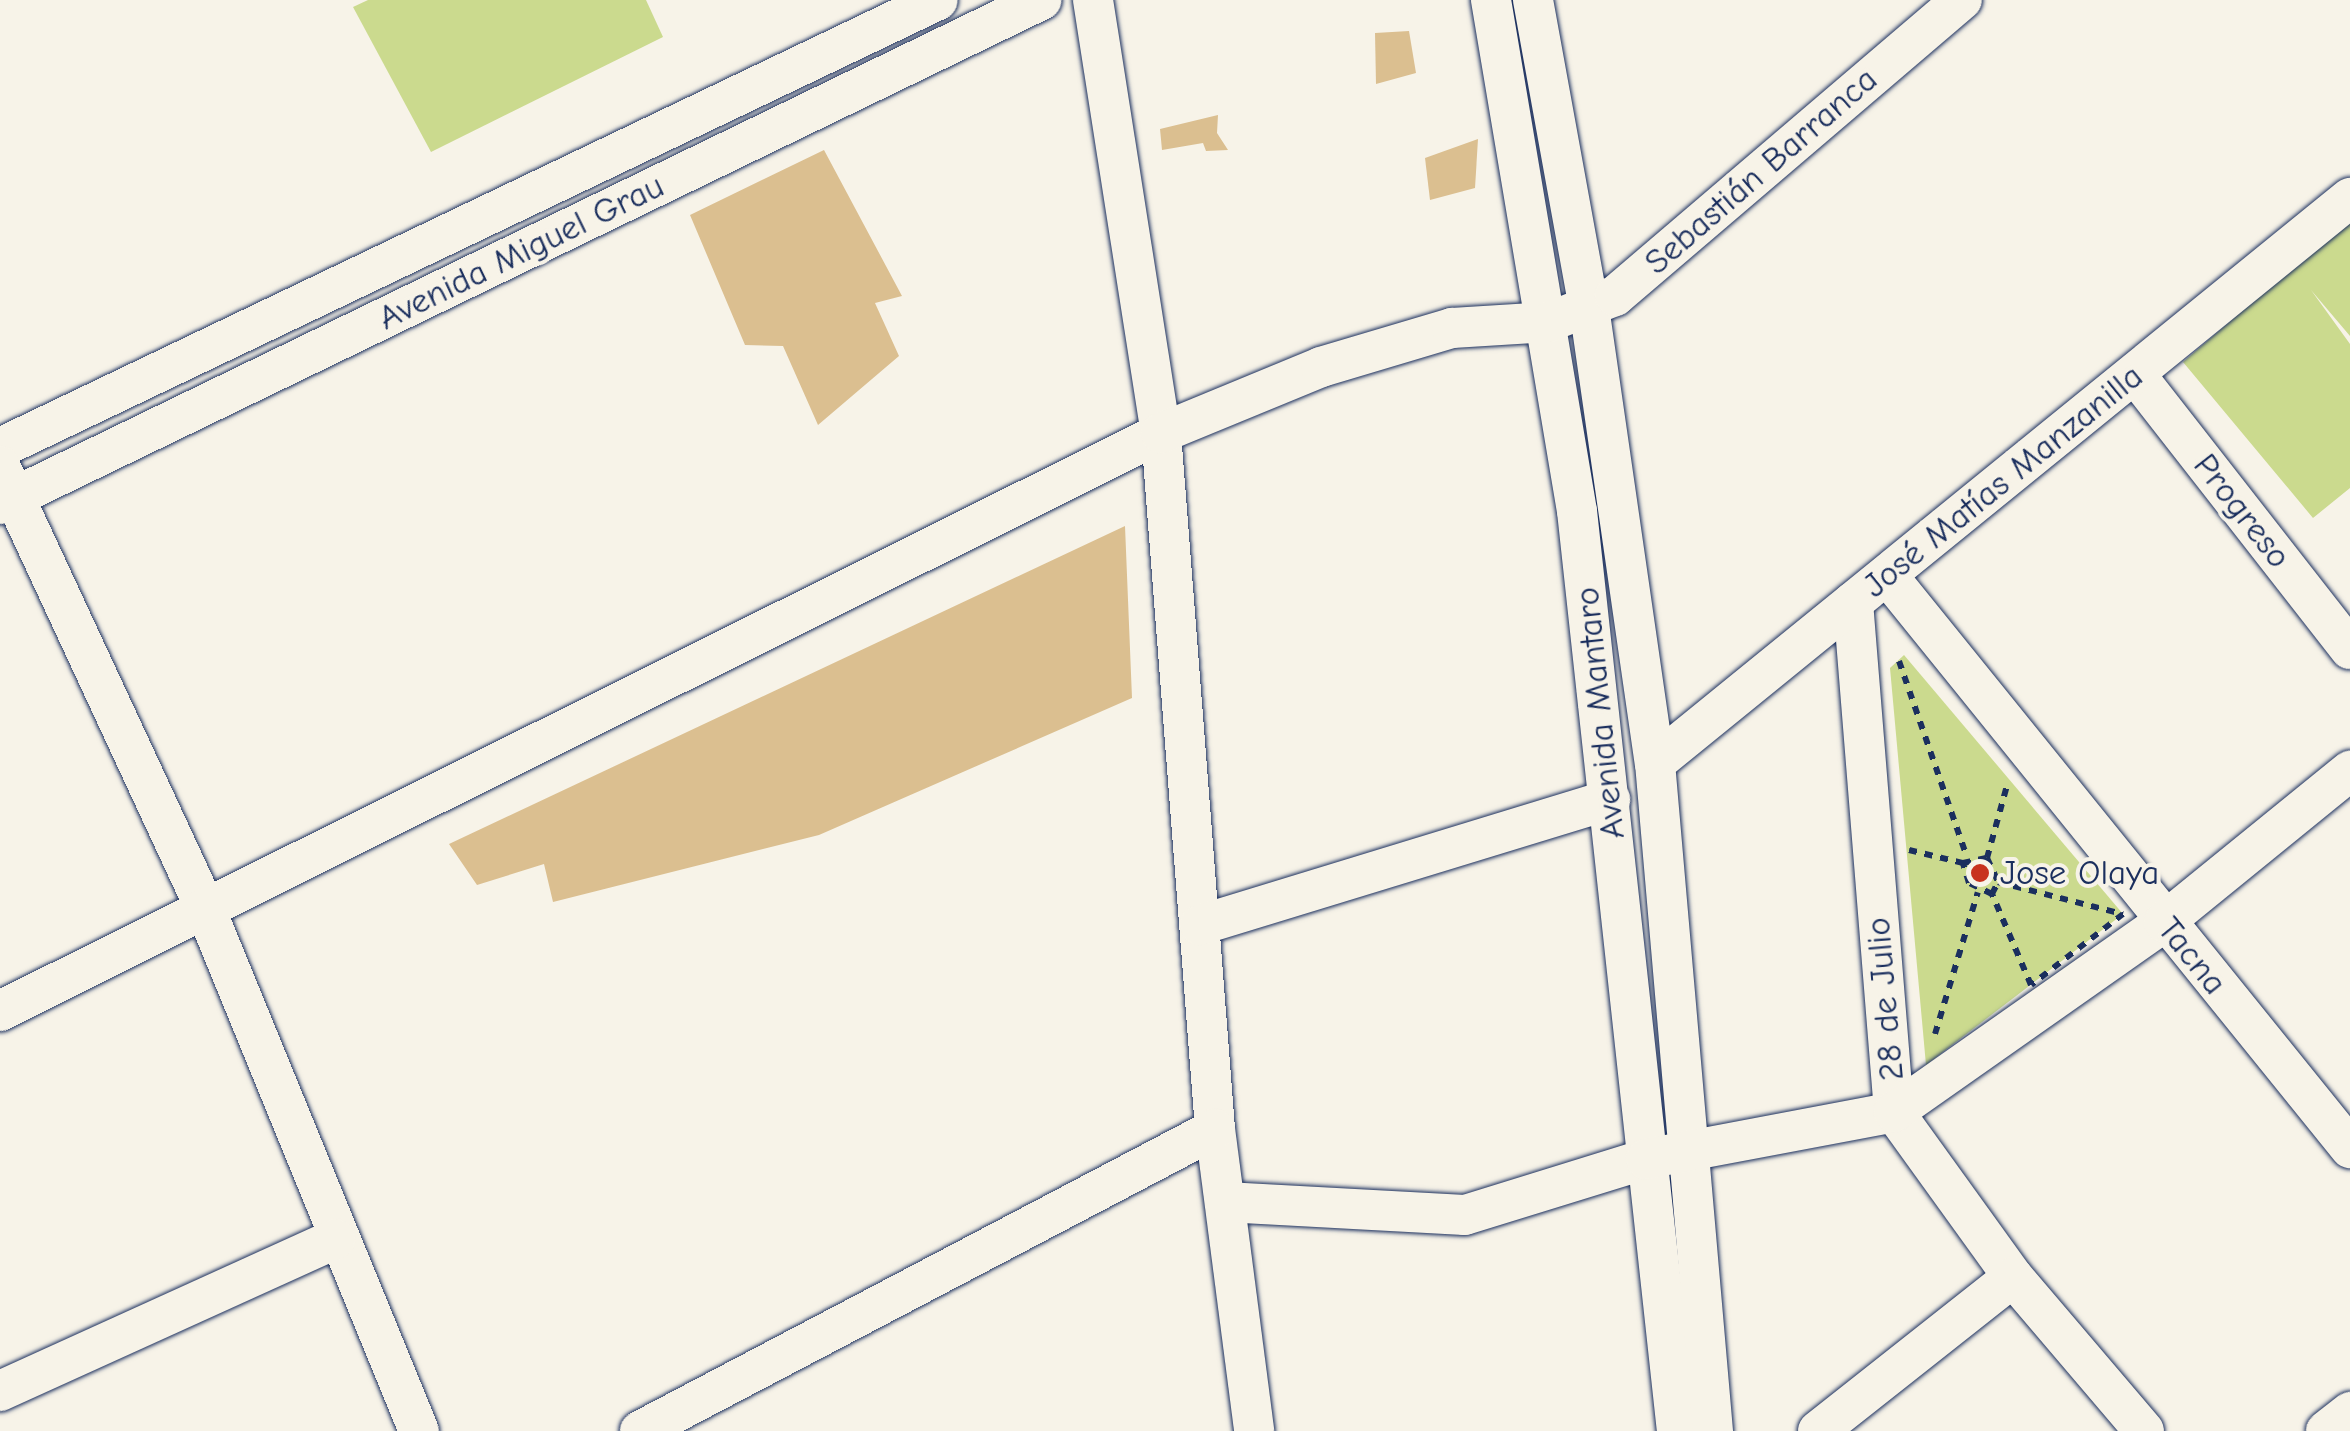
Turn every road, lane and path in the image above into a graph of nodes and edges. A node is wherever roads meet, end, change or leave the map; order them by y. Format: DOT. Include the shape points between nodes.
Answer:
graph roads {
  1 [pos="938,0"];
  2 [pos="1041,0"];
  3 [pos="1092,0"];
  4 [pos="1491,0"];
  5 [pos="1534,0"];
  6 [pos="1962,0"];
  7 [pos="2350,198"];
  8 [pos="1589,306"];
  9 [pos="1549,322"];
  10 [pos="2135,374"];
  11 [pos="1162,433"];
  12 [pos="0,448"];
  13 [pos="5,489"];
  14 [pos="1887,574"];
  15 [pos="1853,602"];
  16 [pos="2350,649"];
  17 [pos="1897,655"];
  18 [pos="1922,681"];
  19 [pos="1899,694"];
  20 [pos="1656,764"];
  21 [pos="2350,771"];
  22 [pos="2022,786"];
  23 [pos="1610,800"];
  24 [pos="1905,830"];
  25 [pos="1906,849"];
  26 [pos="1987,858"];
  27 [pos="1965,860"];
  28 [pos="1908,869"];
  29 [pos="1998,882"];
  30 [pos="1978,892"];
  31 [pos="1992,894"];
  32 [pos="2112,900"];
  33 [pos="205,908"];
  34 [pos="2123,914"];
  35 [pos="2164,922"];
  36 [pos="1200,925"];
  37 [pos="0,1011"];
  38 [pos="1922,1026"];
  39 [pos="1894,1112"];
  40 [pos="1216,1128"];
  41 [pos="2350,1148"];
  42 [pos="1687,1151"];
  43 [pos="1646,1159"];
  44 [pos="1225,1202"];
  45 [pos="335,1239"];
  46 [pos="2014,1277"];
  47 [pos="0,1391"];
  48 [pos="2350,1412"];
  49 [pos="419,1431"];
  50 [pos="640,1431"];
  51 [pos="1254,1431"];
  52 [pos="1677,1431"];
  53 [pos="1713,1431"];
  54 [pos="1818,1431"];
  55 [pos="2144,1431"];
  56 [pos="2326,1431"];
  1 -- 12 [label="street, Avenida Miguel Grau"];
  2 -- 13 [label="street, Avenida Miguel Grau"];
  3 -- 11 [label="street"];
  4 -- 9 [label="street, Avenida Mantaro"];
  5 -- 8 [label="street"];
  6 -- 8 [label="street, Sebastián Barranca" via="1614,296"];
  7 -- 10 [label="street, José Matías Manzanilla"];
  8 -- 9 [label="street, Sebastián Barranca"];
  8 -- 20 [label="street"];
  9 -- 11 [label="street, Sebastián Barranca" via="1452,328 1321,366"];
  9 -- 23 [label="street, Avenida Mantaro"];
  10 -- 14 [label="street, José Matías Manzanilla"];
  10 -- 16 [label="street, Progreso"];
  11 -- 33 [label="street, Sebastián Barranca"];
  11 -- 36 [label="street"];
  13 -- 33 [label="street"];
  14 -- 15 [label="street, José Matías Manzanilla"];
  14 -- 35 [label="street, Tacna"];
  15 -- 20 [label="street, José Matías Manzanilla"];
  15 -- 39 [label="street, 28 de Julio"];
  17 -- 18 [label="path"];
  17 -- 19 [label="path"];
  17 -- 27 [label="path"];
  20 -- 42 [label="street"];
  21 -- 35 [label="street"];
  22 -- 26 [label="path" via="2010,772"];
  23 -- 36 [label="street"];
  23 -- 43 [label="street, Avenida Mantaro"];
  24 -- 25 [label="path"];
  25 -- 27 [label="path"];
  25 -- 28 [label="path"];
  26 -- 27 [label="path"];
  26 -- 29 [label="path"];
  27 -- 30 [label="path"];
  29 -- 31 [label="path"];
  29 -- 34 [label="path"];
  30 -- 31 [label="path"];
  30 -- 38 [label="path" via="1928,1047"];
  31 -- 34 [label="path" via="2031,985"];
  32 -- 34 [label="path"];
  33 -- 37 [label="street, Sebastián Barranca"];
  33 -- 45 [label="street"];
  35 -- 39 [label="street"];
  35 -- 41 [label="street, Tacna"];
  36 -- 40 [label="street"];
  39 -- 42 [label="street"];
  39 -- 46 [label="street, 28 de Julio"];
  40 -- 44 [label="street"];
  40 -- 50 [label="street"];
  42 -- 43 [label="street"];
  42 -- 53 [label="street"];
  43 -- 44 [label="street" via="1465,1215"];
  43 -- 52 [label="street, Avenida Mantaro"];
  44 -- 51 [label="street"];
  45 -- 47 [label="street"];
  45 -- 49 [label="street"];
  46 -- 54 [label="street"];
  46 -- 55 [label="street, 28 de Julio"];
  48 -- 56 [label="street"];
}
